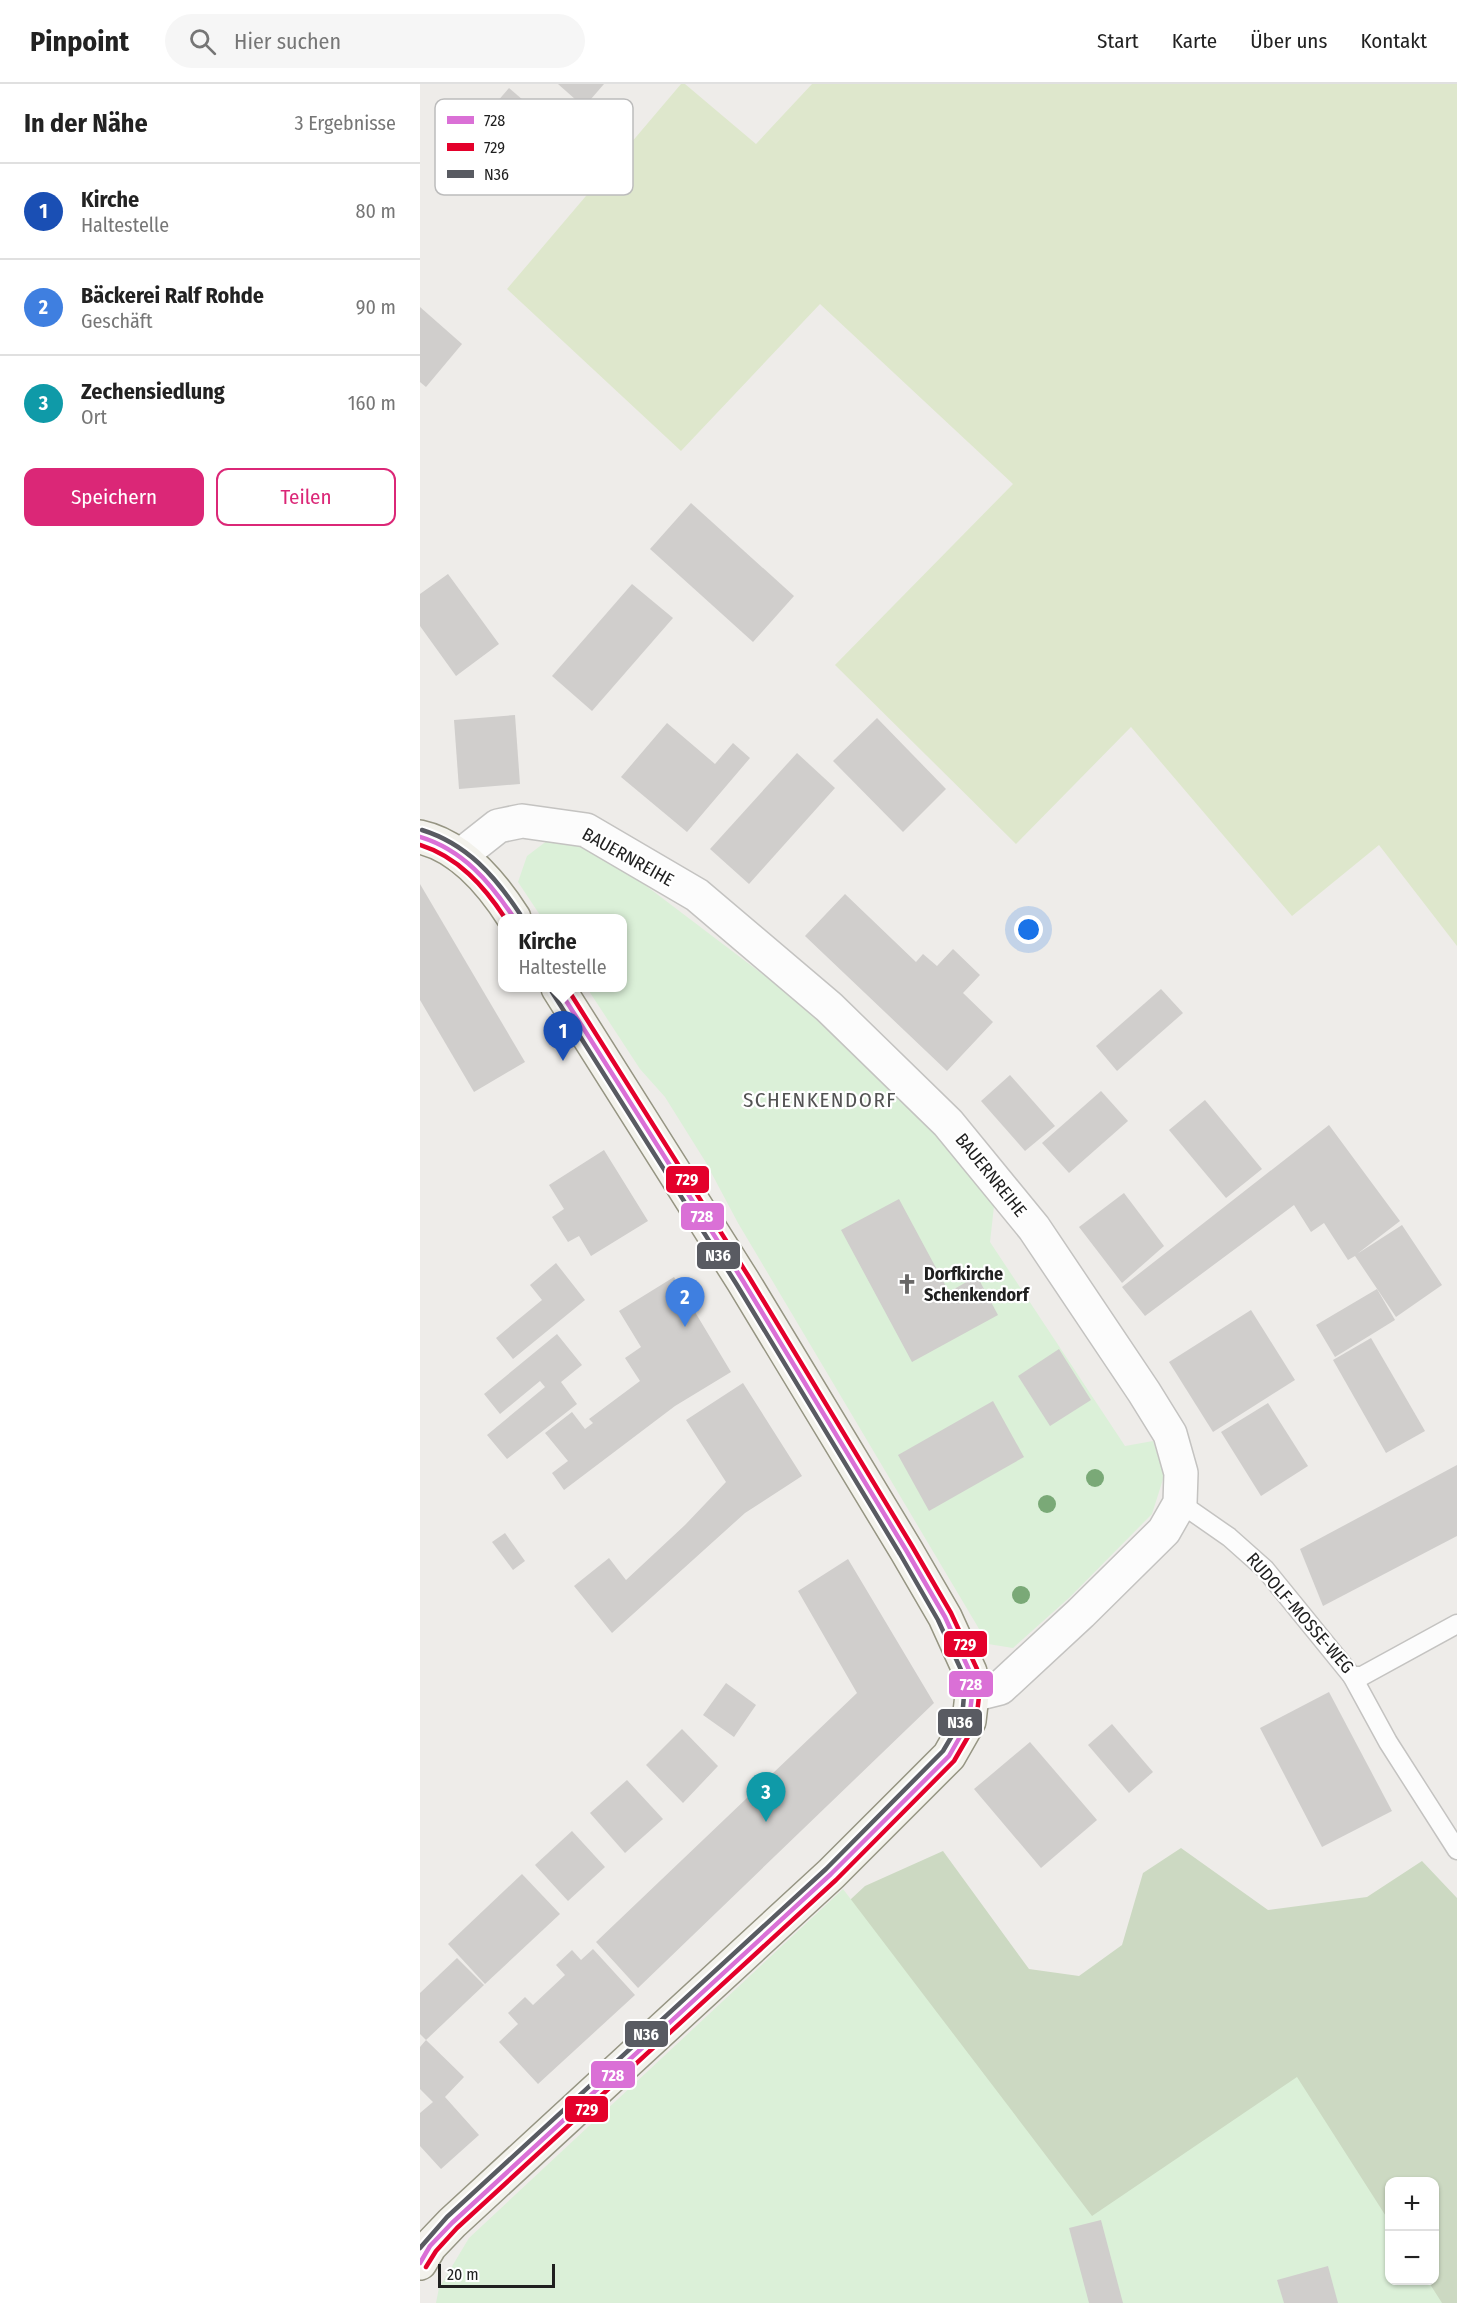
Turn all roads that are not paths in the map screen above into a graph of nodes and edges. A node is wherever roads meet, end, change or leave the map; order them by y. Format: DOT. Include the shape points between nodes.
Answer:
graph roads {
  1 [pos="420,837"];
  2 [pos="460,856"];
  3 [pos="512,914"];
  4 [pos="561,992"];
  5 [pos="1180,1503"];
  6 [pos="1457,1624"];
  7 [pos="1352,1676"];
  8 [pos="972,1695"];
  9 [pos="1457,1850"];
  10 [pos="420,2263"];
  1 -- 2 [label="main road"];
  2 -- 3 [label="main road" via="501,897"];
  2 -- 5 [label="street, BAUERNREIHE" via="498,826 522,821 586,830 697,895 829,1007 948,1123 1034,1228 1170,1434 1181,1473"];
  4 -- 8 [label="main road" via="906,1550 945,1617 970,1672"];
  5 -- 7 [label="lane, RUDOLF-MOSSE-WEG" via="1266,1569"];
  5 -- 8 [label="street, BAUERNREIHE" via="1164,1531 1057,1636 1000,1688"];
  6 -- 7 [label="lane, RUDOLF-MOSSE-WEG" via="1362,1676"];
  7 -- 9 [label="lane" via="1388,1742"];
  8 -- 10 [label="main road" via="969,1721 949,1756 831,1874 452,2223"];
}
